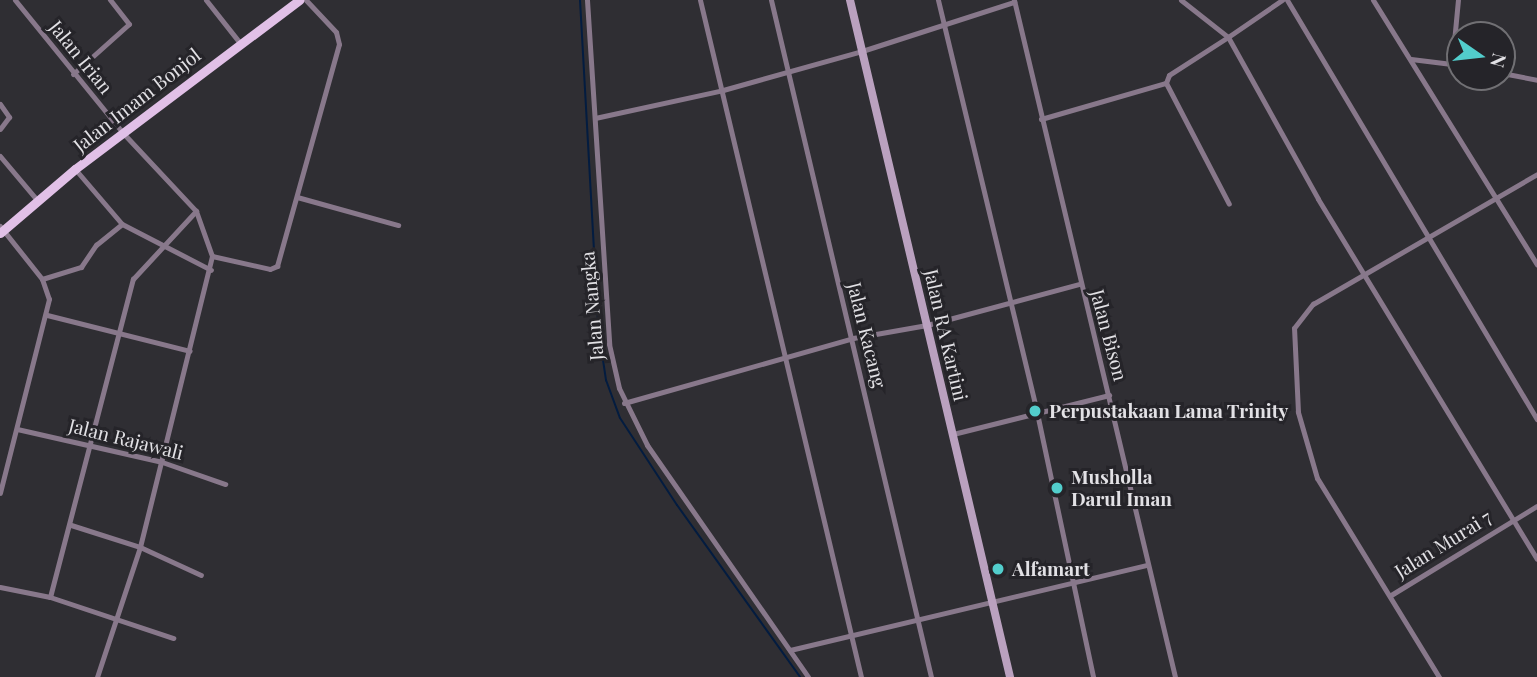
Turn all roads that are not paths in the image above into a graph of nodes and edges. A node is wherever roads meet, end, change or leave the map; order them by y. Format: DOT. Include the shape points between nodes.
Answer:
graph roads {
  1 [pos="15,0"];
  2 [pos="110,0"];
  3 [pos="206,0"];
  4 [pos="299,0"];
  5 [pos="306,0"];
  6 [pos="587,0"];
  7 [pos="700,0"];
  8 [pos="771,0"];
  9 [pos="850,0"];
  10 [pos="938,0"];
  11 [pos="1284,0"];
  12 [pos="1373,0"];
  13 [pos="1458,0"];
  14 [pos="1014,1"];
  15 [pos="1183,1"];
  16 [pos="1456,21"];
  17 [pos="945,26"];
  18 [pos="1228,37"];
  19 [pos="240,43"];
  20 [pos="862,51"];
  21 [pos="1411,59"];
  22 [pos="1446,63"];
  23 [pos="785,71"];
  24 [pos="74,74"];
  25 [pos="1516,76"];
  26 [pos="1537,80"];
  27 [pos="1166,83"];
  28 [pos="723,90"];
  29 [pos="0,104"];
  30 [pos="594,118"];
  31 [pos="1041,119"];
  32 [pos="0,129"];
  33 [pos="123,133"];
  34 [pos="0,156"];
  35 [pos="75,169"];
  36 [pos="1537,174"];
  37 [pos="298,197"];
  38 [pos="1497,199"];
  39 [pos="37,200"];
  40 [pos="1229,204"];
  41 [pos="196,211"];
  42 [pos="122,224"];
  43 [pos="398,225"];
  44 [pos="1,230"];
  45 [pos="1430,239"];
  46 [pos="162,247"];
  47 [pos="212,256"];
  48 [pos="1537,264"];
  49 [pos="211,270"];
  50 [pos="1366,278"];
  51 [pos="42,279"];
  52 [pos="1079,284"];
  53 [pos="1010,300"];
  54 [pos="47,315"];
  55 [pos="927,325"];
  56 [pos="118,331"];
  57 [pos="853,338"];
  58 [pos="190,351"];
  59 [pos="787,357"];
  60 [pos="1109,396"];
  61 [pos="624,403"];
  62 [pos="1037,413"];
  63 [pos="1537,419"];
  64 [pos="17,429"];
  65 [pos="953,435"];
  66 [pos="91,446"];
  67 [pos="162,462"];
  68 [pos="226,484"];
  69 [pos="0,492"];
  70 [pos="1537,506"];
  71 [pos="1513,520"];
  72 [pos="71,525"];
  73 [pos="140,547"];
  74 [pos="1537,559"];
  75 [pos="1146,565"];
  76 [pos="201,575"];
  77 [pos="1070,581"];
  78 [pos="0,587"];
  79 [pos="1391,595"];
  80 [pos="50,597"];
  81 [pos="991,599"];
  82 [pos="917,616"];
  83 [pos="113,618"];
  84 [pos="851,632"];
  85 [pos="173,638"];
  86 [pos="790,650"];
  87 [pos="97,677"];
  88 [pos="808,677"];
  89 [pos="861,677"];
  90 [pos="931,677"];
  91 [pos="1010,677"];
  92 [pos="1093,677"];
  93 [pos="1175,677"];
  94 [pos="1438,677"];
  1 -- 24 [label="street, Jalan Irian"];
  2 -- 24 [label="street" via="129,24"];
  3 -- 19 [label="street"];
  4 -- 19 [label="main road, Jalan Imam Bonjol"];
  5 -- 37 [label="street" via="336,32 339,44"];
  6 -- 30 [label="street, Jalan Nangka"];
  7 -- 28 [label="street"];
  8 -- 23 [label="street, Jalan Kacang"];
  9 -- 20 [label="main road, Jalan RA Kartini"];
  10 -- 17 [label="street"];
  11 -- 18 [label="street"];
  11 -- 45 [label="street"];
  12 -- 21 [label="street"];
  13 -- 16 [label="street"];
  14 -- 17 [label="street"];
  14 -- 31 [label="street, Jalan Bison"];
  15 -- 18 [label="street"];
  17 -- 20 [label="street"];
  17 -- 53 [label="street"];
  18 -- 27 [label="street" via="1169,75"];
  18 -- 50 [label="street"];
  19 -- 33 [label="main road, Jalan Imam Bonjol"];
  20 -- 23 [label="street"];
  20 -- 55 [label="main road, Jalan RA Kartini"];
  21 -- 22 [label="street"];
  21 -- 38 [label="street"];
  23 -- 28 [label="street"];
  23 -- 57 [label="street, Jalan Kacang"];
  24 -- 33 [label="street, Jalan Irian"];
  25 -- 26 [label="street"];
  27 -- 31 [label="street"];
  27 -- 40 [label="street"];
  28 -- 30 [label="street"];
  28 -- 59 [label="street"];
  29 -- 32 [label="street" via="9,117"];
  30 -- 61 [label="street, Jalan Nangka" via="609,344"];
  31 -- 52 [label="street, Jalan Bison"];
  33 -- 35 [label="main road, Jalan Imam Bonjol"];
  33 -- 41 [label="street, Jalan Irian"];
  34 -- 39 [label="street"];
  35 -- 39 [label="main road, Jalan Imam Bonjol"];
  35 -- 42 [label="street"];
  36 -- 38 [label="street"];
  37 -- 43 [label="street"];
  37 -- 47 [label="street" via="274,269"];
  38 -- 45 [label="street"];
  38 -- 48 [label="street"];
  39 -- 44 [label="main road, Jalan Imam Bonjol"];
  41 -- 46 [label="street"];
  41 -- 47 [label="street"];
  42 -- 46 [label="street"];
  42 -- 51 [label="street" via="96,245 81,267"];
  44 -- 51 [label="street"];
  45 -- 50 [label="street"];
  45 -- 63 [label="street"];
  46 -- 49 [label="street"];
  46 -- 56 [label="street" via="133,279"];
  47 -- 49 [label="street"];
  49 -- 58 [label="street"];
  50 -- 71 [label="street"];
  50 -- 79 [label="street" via="1308,309 1294,328 1292,342 1298,412 1317,478"];
  51 -- 54 [label="street" via="48,293"];
  52 -- 53 [label="street"];
  52 -- 60 [label="street, Jalan Bison"];
  53 -- 55 [label="street"];
  53 -- 62 [label="street"];
  54 -- 56 [label="street"];
  54 -- 64 [label="street"];
  55 -- 57 [label="street"];
  55 -- 65 [label="main road, Jalan RA Kartini"];
  56 -- 58 [label="street"];
  56 -- 66 [label="street"];
  57 -- 59 [label="street"];
  57 -- 82 [label="street, Jalan Kacang"];
  58 -- 67 [label="street"];
  59 -- 61 [label="street"];
  59 -- 84 [label="street"];
  60 -- 62 [label="street"];
  60 -- 75 [label="street, Jalan Bison"];
  61 -- 86 [label="street, Jalan Nangka" via="646,445"];
  62 -- 65 [label="street"];
  62 -- 77 [label="street"];
  64 -- 66 [label="street, Jalan Rajawali"];
  64 -- 69 [label="street"];
  65 -- 81 [label="main road, Jalan RA Kartini"];
  66 -- 67 [label="street, Jalan Rajawali"];
  66 -- 72 [label="street"];
  67 -- 68 [label="street, Jalan Rajawali"];
  67 -- 73 [label="street"];
  70 -- 71 [label="street, Jalan Murai 7"];
  71 -- 74 [label="street"];
  71 -- 79 [label="street, Jalan Murai 7"];
  72 -- 73 [label="street"];
  72 -- 80 [label="street"];
  73 -- 76 [label="street"];
  73 -- 83 [label="street"];
  75 -- 77 [label="street"];
  75 -- 93 [label="street, Jalan Bison"];
  77 -- 81 [label="street"];
  77 -- 92 [label="street"];
  78 -- 80 [label="street"];
  79 -- 94 [label="street"];
  80 -- 83 [label="street"];
  81 -- 82 [label="street"];
  81 -- 91 [label="main road, Jalan RA Kartini"];
  82 -- 84 [label="street"];
  82 -- 90 [label="street, Jalan Kacang"];
  83 -- 85 [label="street"];
  83 -- 87 [label="street"];
  84 -- 86 [label="street"];
  84 -- 89 [label="street"];
  86 -- 88 [label="street, Jalan Nangka"];
}
